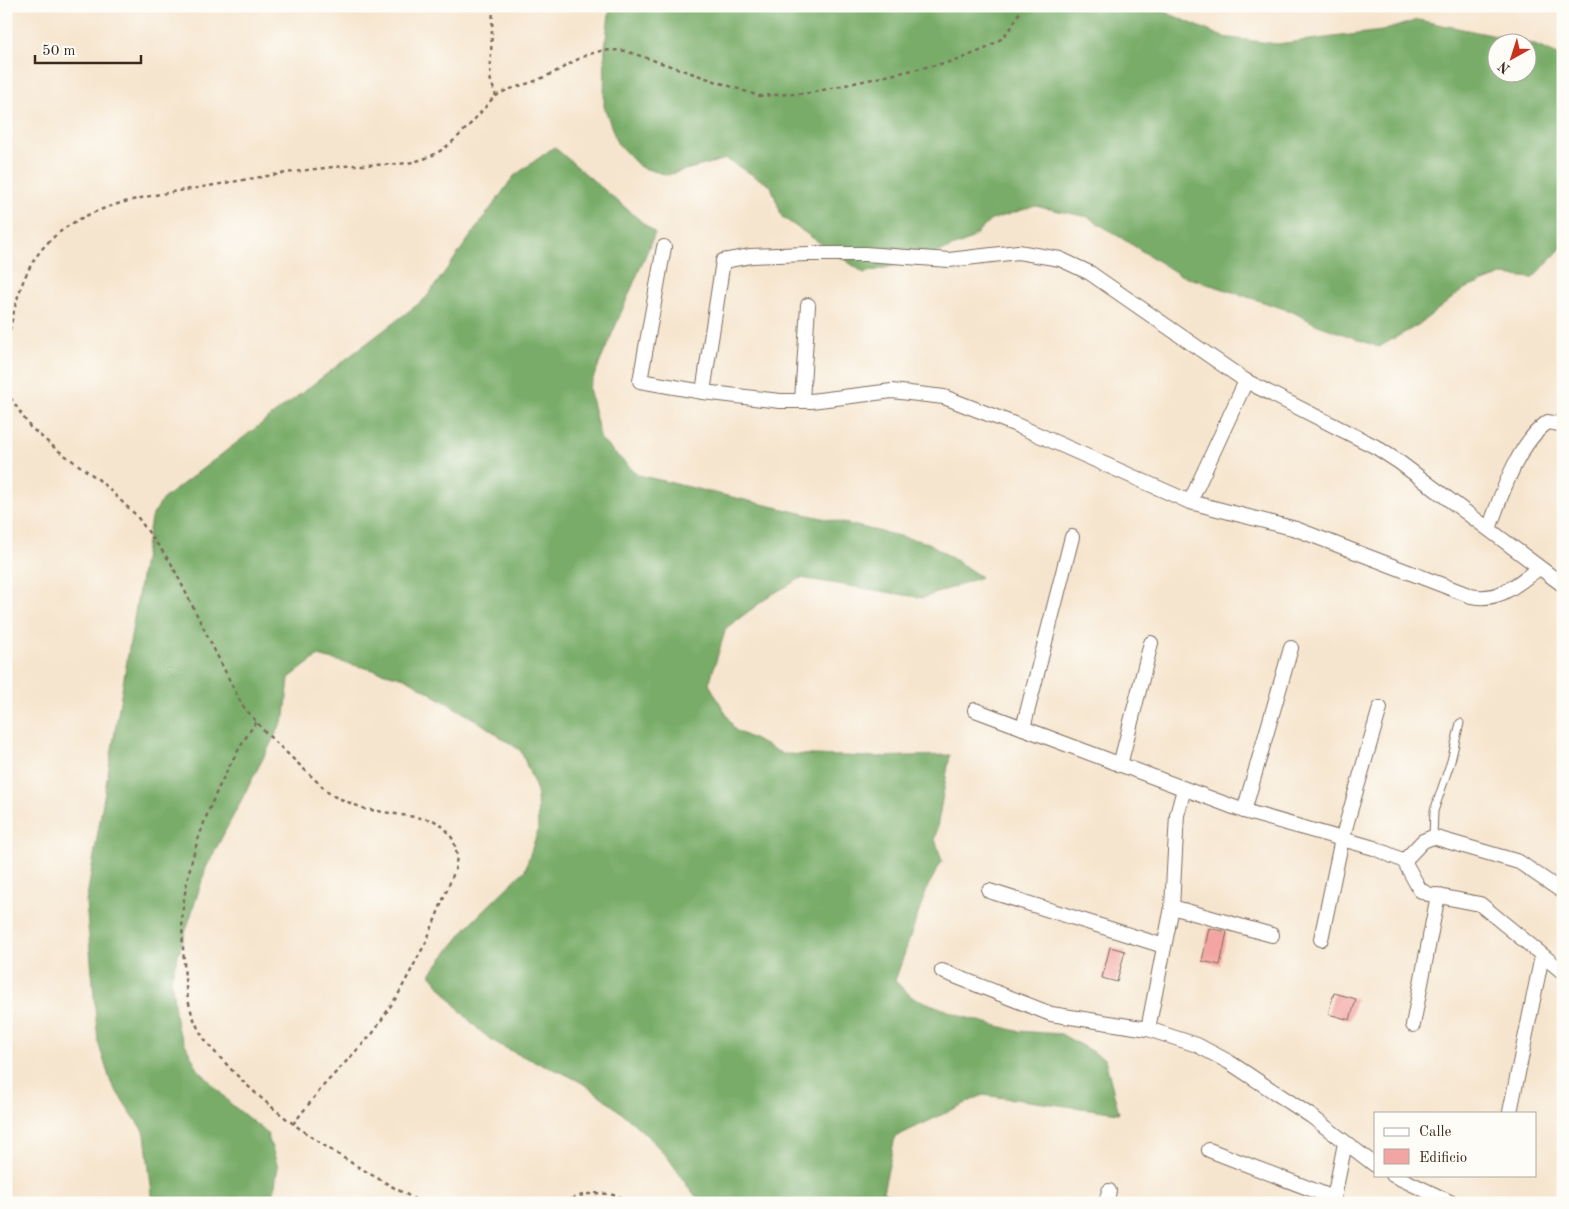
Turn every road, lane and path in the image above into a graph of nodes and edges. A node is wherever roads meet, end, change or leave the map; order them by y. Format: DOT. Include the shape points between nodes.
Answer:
graph roads {
  1 [pos="493,6"];
  2 [pos="1023,6"];
  3 [pos="496,96"];
  4 [pos="664,247"];
  5 [pos="808,305"];
  6 [pos="6,354"];
  7 [pos="1246,381"];
  8 [pos="6,391"];
  9 [pos="703,392"];
  10 [pos="802,401"];
  11 [pos="1558,424"];
  12 [pos="1190,502"];
  13 [pos="1489,529"];
  14 [pos="1072,537"];
  15 [pos="1539,568"];
  16 [pos="1563,585"];
  17 [pos="1151,643"];
  18 [pos="1291,648"];
  19 [pos="1380,708"];
  20 [pos="975,710"];
  21 [pos="256,722"];
  22 [pos="1460,723"];
  23 [pos="1023,728"];
  24 [pos="1120,765"];
  25 [pos="1184,789"];
  26 [pos="1244,810"];
  27 [pos="1433,837"];
  28 [pos="1342,839"];
  29 [pos="1404,861"];
  30 [pos="990,891"];
  31 [pos="1563,892"];
  32 [pos="1438,895"];
  33 [pos="1172,907"];
  34 [pos="1272,935"];
  35 [pos="1321,939"];
  36 [pos="1164,946"];
  37 [pos="1542,956"];
  38 [pos="942,971"];
  39 [pos="1563,972"];
  40 [pos="1413,1025"];
  41 [pos="1148,1029"];
  42 [pos="1510,1112"];
  43 [pos="293,1124"];
  44 [pos="1345,1143"];
  45 [pos="1209,1150"];
  46 [pos="1374,1164"];
  47 [pos="1395,1176"];
  48 [pos="1334,1200"];
  49 [pos="422,1203"];
  50 [pos="565,1203"];
  51 [pos="632,1203"];
  52 [pos="1452,1203"];
  1 -- 3 [label="path" via="490,78"];
  2 -- 3 [label="path" via="1012,28 1001,39 958,60 809,93 759,96 626,51 610,49 590,52 543,78"];
  3 -- 6 [label="path" via="463,132 426,158 387,165 347,166 250,178 133,199 98,211 49,242 35,258 22,286"];
  4 -- 9 [label="street" via="640,381"];
  5 -- 10 [label="street"];
  7 -- 9 [label="street" via="1090,274 1060,259 1018,252 949,260 808,254 751,256 723,261"];
  7 -- 12 [label="street"];
  7 -- 13 [label="street" via="1376,447"];
  8 -- 21 [label="path" via="30,427 98,479 136,516 171,563 242,705"];
  9 -- 10 [label="street"];
  10 -- 12 [label="street" via="892,391 944,398 1014,424"];
  11 -- 13 [label="street" via="1548,422 1541,427 1526,447"];
  12 -- 15 [label="street" via="1296,529 1480,598 1503,594"];
  13 -- 15 [label="street"];
  14 -- 23 [label="street"];
  15 -- 16 [label="street"];
  17 -- 24 [label="street"];
  18 -- 26 [label="street"];
  19 -- 28 [label="street"];
  20 -- 23 [label="street"];
  21 -- 43 [label="path" via="222,782 188,875 182,913 185,978 190,1009 204,1038 252,1091"];
  21 -- 43 [label="path" via="331,795 365,809 438,823 454,841 457,856 455,870 429,934 387,1013"];
  22 -- 27 [label="lane" via="1434,811"];
  23 -- 24 [label="street"];
  24 -- 25 [label="street"];
  25 -- 26 [label="street"];
  25 -- 33 [label="street" via="1176,814"];
  26 -- 28 [label="street"];
  27 -- 29 [label="street" via="1423,841"];
  27 -- 31 [label="street" via="1519,862"];
  28 -- 29 [label="street"];
  28 -- 35 [label="street"];
  29 -- 32 [label="street" via="1420,890"];
  30 -- 36 [label="street"];
  32 -- 37 [label="street" via="1480,904"];
  32 -- 40 [label="street"];
  33 -- 34 [label="street"];
  33 -- 36 [label="street"];
  36 -- 41 [label="street"];
  37 -- 39 [label="street"];
  37 -- 42 [label="street"];
  38 -- 41 [label="street" via="1051,1014"];
  41 -- 44 [label="street" via="1197,1045 1229,1062 1312,1116"];
  43 -- 49 [label="path" via="374,1177"];
  44 -- 46 [label="street"];
  44 -- 48 [label="street"];
  45 -- 48 [label="street"];
  47 -- 52 [label="street"];
  50 -- 51 [label="path" via="583,1194 606,1194"];
}
